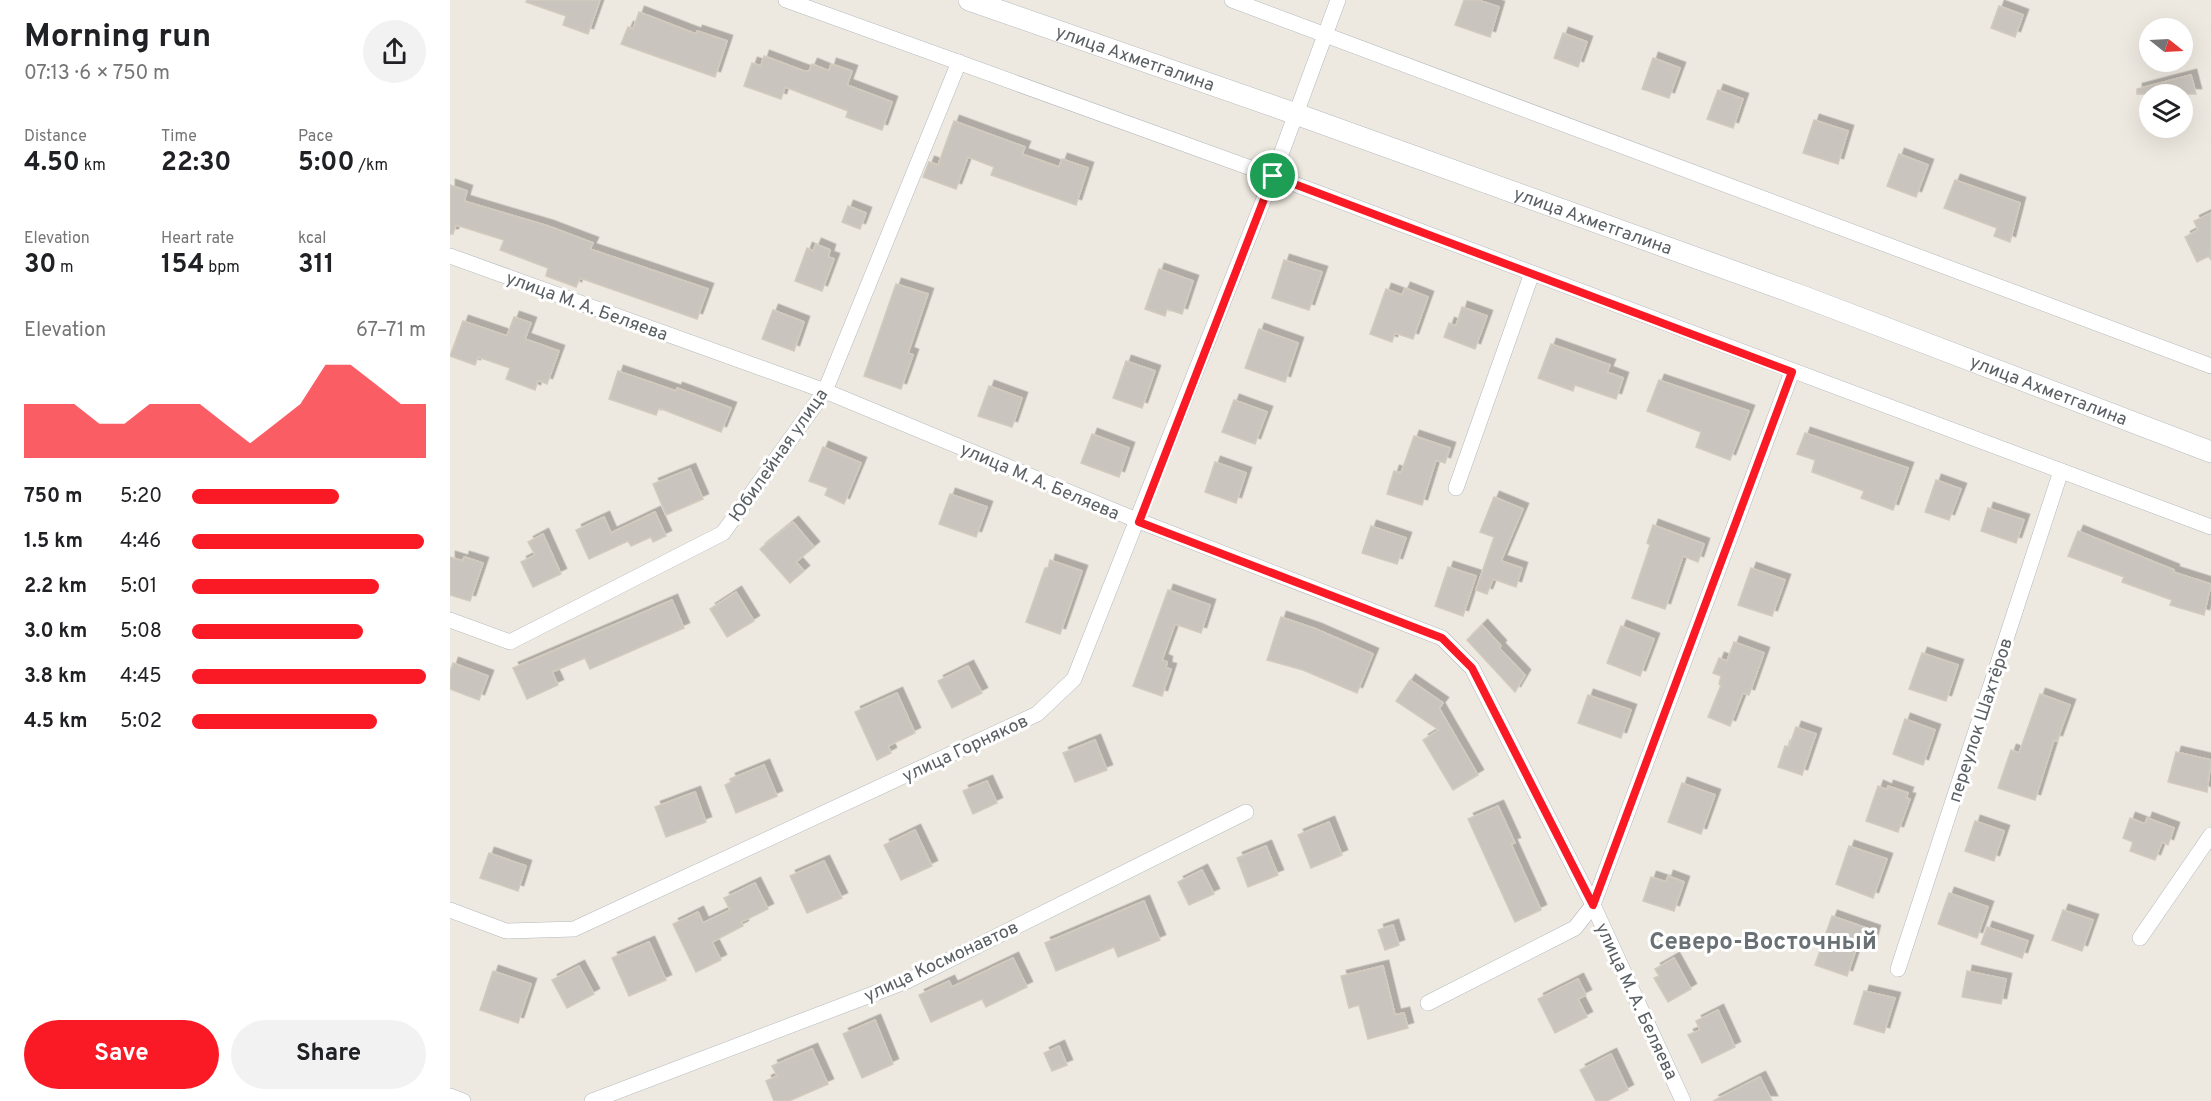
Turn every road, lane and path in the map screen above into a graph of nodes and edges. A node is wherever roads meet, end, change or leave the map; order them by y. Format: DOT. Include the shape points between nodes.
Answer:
graph roads {
  1 [pos="786,0"];
  2 [pos="969,0"];
  3 [pos="1232,0"];
  4 [pos="1338,0"];
  5 [pos="1327,35"];
  6 [pos="959,62"];
  7 [pos="1296,114"];
  8 [pos="1273,176"];
  9 [pos="450,256"];
  10 [pos="1532,273"];
  11 [pos="2210,364"];
  12 [pos="1792,372"];
  13 [pos="825,391"];
  14 [pos="2211,452"];
  15 [pos="2061,471"];
  16 [pos="1455,488"];
  17 [pos="1139,522"];
  18 [pos="2211,527"];
  19 [pos="450,620"];
  20 [pos="1246,812"];
  21 [pos="2211,835"];
  22 [pos="1593,905"];
  23 [pos="450,910"];
  24 [pos="2140,938"];
  25 [pos="1898,969"];
  26 [pos="1428,1004"];
  27 [pos="450,1096"];
  28 [pos="463,1101"];
  29 [pos="592,1101"];
  30 [pos="1683,1101"];
  1 -- 6 [label="street"];
  2 -- 7 [label="main road, улица Ахметгалина"];
  3 -- 5 [label="street"];
  4 -- 5 [label="street, улица Горняков"];
  5 -- 7 [label="street, улица Горняков"];
  5 -- 11 [label="street"];
  6 -- 8 [label="street"];
  6 -- 13 [label="street, Юбилейная улица"];
  7 -- 8 [label="street, улица Горняков"];
  7 -- 14 [label="main road, улица Ахметгалина" via="1803,296"];
  8 -- 10 [label="street"];
  8 -- 17 [label="street, улица Горняков"];
  9 -- 13 [label="street, улица М. А. Беляева"];
  10 -- 12 [label="street"];
  10 -- 16 [label="street"];
  12 -- 15 [label="street"];
  12 -- 22 [label="street"];
  13 -- 17 [label="street, улица М. А. Беляева"];
  13 -- 19 [label="street, Юбилейная улица" via="723,533 510,642"];
  15 -- 18 [label="street"];
  15 -- 25 [label="street, переулок Шахтёров"];
  17 -- 22 [label="street, улица М. А. Беляева" via="1442,638 1472,668"];
  17 -- 23 [label="street, улица Горняков" via="1074,679 1037,714 574,929 506,931"];
  20 -- 29 [label="street, улица Космонавтов" via="907,981"];
  21 -- 24 [label="street"];
  22 -- 26 [label="street" via="1575,928"];
  22 -- 30 [label="street, улица М. А. Беляева"];
  27 -- 28 [label="street"];
}
